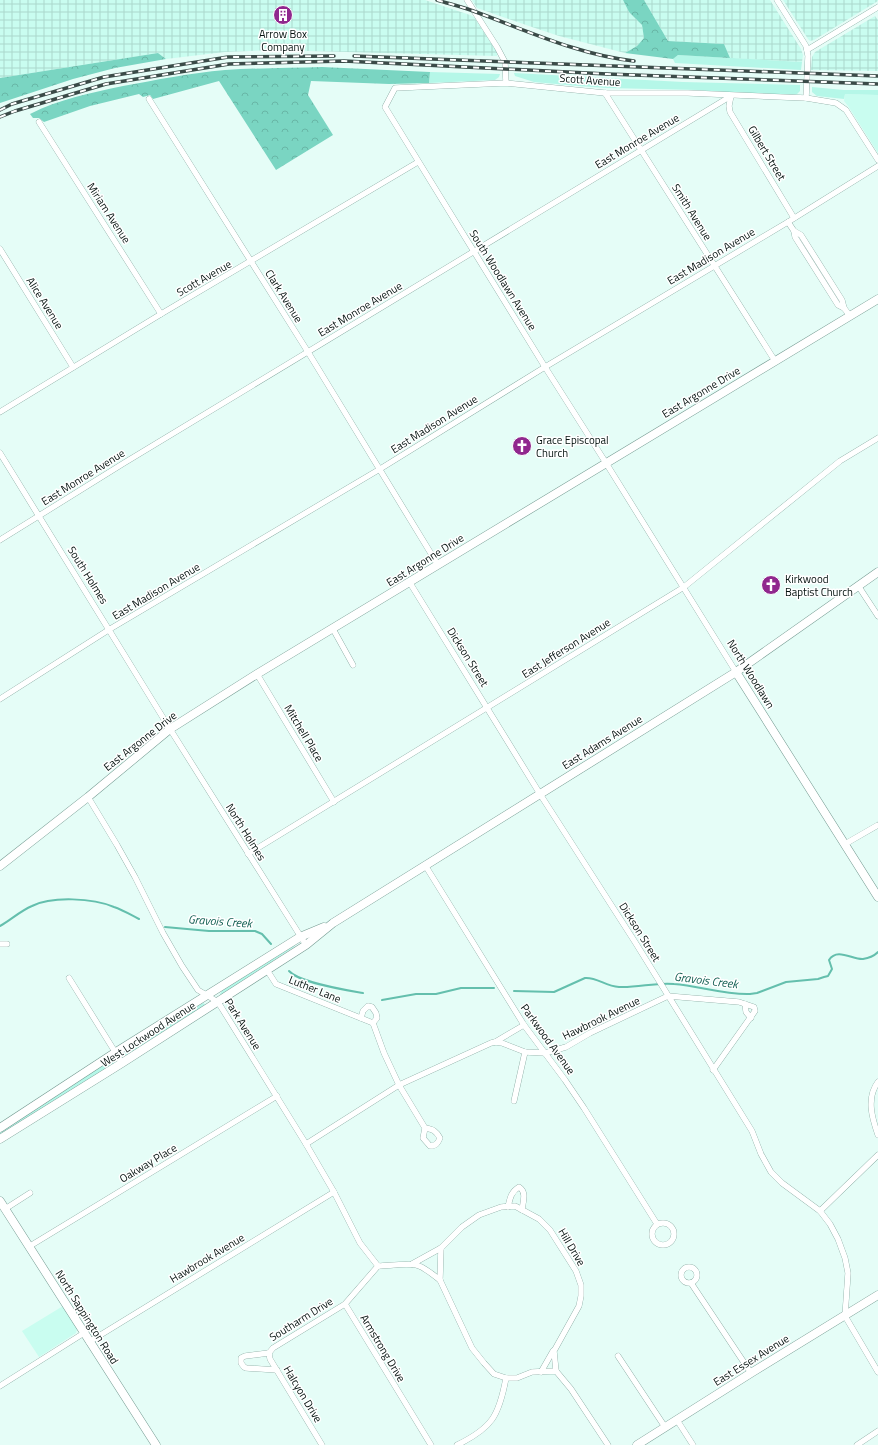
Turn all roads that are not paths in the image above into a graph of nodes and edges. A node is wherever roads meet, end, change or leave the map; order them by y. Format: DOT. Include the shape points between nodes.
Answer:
graph roads {
  1 [pos="467,0"];
  2 [pos="777,0"];
  3 [pos="878,7"];
  4 [pos="807,50"];
  5 [pos="506,83"];
  6 [pos="605,93"];
  7 [pos="731,96"];
  8 [pos="806,98"];
  9 [pos="149,99"];
  10 [pos="385,107"];
  11 [pos="39,122"];
  12 [pos="641,150"];
  13 [pos="878,160"];
  14 [pos="418,162"];
  15 [pos="878,166"];
  16 [pos="794,218"];
  17 [pos="788,222"];
  18 [pos="0,248"];
  19 [pos="475,252"];
  20 [pos="250,262"];
  21 [pos="714,265"];
  22 [pos="878,298"];
  23 [pos="161,314"];
  24 [pos="850,316"];
  25 [pos="308,352"];
  26 [pos="774,361"];
  27 [pos="73,367"];
  28 [pos="545,367"];
  29 [pos="0,412"];
  30 [pos="878,438"];
  31 [pos="0,453"];
  32 [pos="606,463"];
  33 [pos="380,469"];
  34 [pos="39,515"];
  35 [pos="0,540"];
  36 [pos="438,565"];
  37 [pos="878,572"];
  38 [pos="410,583"];
  39 [pos="684,587"];
  40 [pos="859,587"];
  41 [pos="878,616"];
  42 [pos="110,629"];
  43 [pos="333,629"];
  44 [pos="353,665"];
  45 [pos="736,672"];
  46 [pos="257,674"];
  47 [pos="0,699"];
  48 [pos="488,708"];
  49 [pos="170,729"];
  50 [pos="540,794"];
  51 [pos="88,797"];
  52 [pos="334,802"];
  53 [pos="878,825"];
  54 [pos="845,844"];
  55 [pos="248,854"];
  56 [pos="0,866"];
  57 [pos="424,866"];
  58 [pos="878,897"];
  59 [pos="333,923"];
  60 [pos="300,937"];
  61 [pos="0,944"];
  62 [pos="7,944"];
  63 [pos="306,945"];
  64 [pos="267,970"];
  65 [pos="69,978"];
  66 [pos="207,995"];
  67 [pos="668,996"];
  68 [pos="218,1002"];
  69 [pos="362,1018"];
  70 [pos="373,1023"];
  71 [pos="524,1025"];
  72 [pos="495,1042"];
  73 [pos="116,1052"];
  74 [pos="525,1052"];
  75 [pos="545,1053"];
  76 [pos="122,1063"];
  77 [pos="713,1070"];
  78 [pos="878,1082"];
  79 [pos="400,1085"];
  80 [pos="277,1096"];
  81 [pos="514,1101"];
  82 [pos="0,1128"];
  83 [pos="425,1128"];
  84 [pos="878,1135"];
  85 [pos="0,1139"];
  86 [pos="306,1144"];
  87 [pos="878,1154"];
  88 [pos="30,1192"];
  89 [pos="334,1192"];
  90 [pos="0,1201"];
  91 [pos="508,1207"];
  92 [pos="5,1209"];
  93 [pos="522,1210"];
  94 [pos="820,1211"];
  95 [pos="657,1224"];
  96 [pos="30,1246"];
  97 [pos="441,1248"];
  98 [pos="412,1264"];
  99 [pos="378,1266"];
  100 [pos="440,1280"];
  101 [pos="691,1283"];
  102 [pos="878,1295"];
  103 [pos="345,1304"];
  104 [pos="845,1316"];
  105 [pos="84,1333"];
  106 [pos="89,1342"];
  107 [pos="554,1351"];
  108 [pos="269,1354"];
  109 [pos="618,1356"];
  110 [pos="276,1370"];
  111 [pos="556,1371"];
  112 [pos="541,1372"];
  113 [pos="750,1372"];
  114 [pos="878,1372"];
  115 [pos="506,1378"];
  116 [pos="0,1386"];
  117 [pos="677,1420"];
  118 [pos="665,1427"];
  119 [pos="878,1431"];
  120 [pos="156,1445"];
  121 [pos="322,1445"];
  122 [pos="431,1445"];
  123 [pos="457,1445"];
  124 [pos="608,1445"];
  125 [pos="638,1445"];
  126 [pos="693,1445"];
  127 [pos="857,1445"];
  1 -- 5 [label="street" via="505,62"];
  2 -- 4 [label="street"];
  3 -- 4 [label="street"];
  4 -- 8 [label="street"];
  5 -- 6 [label="street, Scott Avenue"];
  5 -- 10 [label="street, Scott Avenue" via="395,88"];
  6 -- 7 [label="street, Scott Avenue"];
  6 -- 12 [label="street, Smith Avenue"];
  7 -- 8 [label="street, Scott Avenue"];
  7 -- 12 [label="street, East Monroe Avenue"];
  7 -- 16 [label="street, Gilbert Street" via="730,112"];
  8 -- 13 [label="street, Scott Avenue" via="841,105"];
  9 -- 20 [label="street, Clark Avenue"];
  10 -- 14 [label="street, South Woodlawn Avenue"];
  11 -- 23 [label="street, Miriam Avenue"];
  12 -- 19 [label="street, East Monroe Avenue"];
  12 -- 21 [label="street, Smith Avenue"];
  14 -- 19 [label="street, South Woodlawn Avenue"];
  14 -- 20 [label="street, Scott Avenue"];
  15 -- 16 [label="street, East Madison Avenue"];
  16 -- 17 [label="street, East Madison Avenue"];
  17 -- 21 [label="street, East Madison Avenue"];
  17 -- 24 [label="street" via="794,231 801,235"];
  18 -- 27 [label="street, Alice Avenue"];
  19 -- 25 [label="street, East Monroe Avenue"];
  19 -- 28 [label="street, South Woodlawn Avenue"];
  20 -- 23 [label="street, Scott Avenue"];
  20 -- 25 [label="street, Clark Avenue"];
  21 -- 26 [label="street, Smith Avenue"];
  21 -- 28 [label="street, East Madison Avenue"];
  22 -- 24 [label="street, East Argonne Drive"];
  23 -- 27 [label="street, Scott Avenue"];
  24 -- 26 [label="street, East Argonne Drive"];
  25 -- 33 [label="street, Clark Avenue"];
  25 -- 34 [label="street, East Monroe Avenue"];
  26 -- 32 [label="street, East Argonne Drive"];
  27 -- 29 [label="street, Scott Avenue"];
  28 -- 32 [label="street, South Woodlawn Avenue"];
  28 -- 33 [label="street, East Madison Avenue"];
  30 -- 39 [label="street, East Jefferson Avenue" via="840,461"];
  31 -- 34 [label="street, South Holmes"];
  32 -- 36 [label="street, East Argonne Drive"];
  32 -- 39 [label="street, North Woodlawn"];
  33 -- 36 [label="street, Clark Avenue"];
  33 -- 42 [label="street, East Madison Avenue"];
  34 -- 35 [label="street, East Monroe Avenue"];
  34 -- 42 [label="street, South Holmes"];
  36 -- 38 [label="street, East Argonne Drive"];
  37 -- 40 [label="street, East Adams Avenue"];
  38 -- 43 [label="street, East Argonne Drive"];
  38 -- 48 [label="street, Dickson Street"];
  39 -- 45 [label="street, North Woodlawn"];
  39 -- 48 [label="street, East Jefferson Avenue"];
  40 -- 41 [label="street"];
  40 -- 45 [label="street, East Adams Avenue"];
  42 -- 47 [label="street, East Madison Avenue"];
  42 -- 49 [label="street, South Holmes"];
  43 -- 44 [label="street"];
  43 -- 46 [label="street, East Argonne Drive"];
  45 -- 50 [label="street, East Adams Avenue"];
  45 -- 54 [label="street, North Woodlawn"];
  46 -- 49 [label="street, East Argonne Drive"];
  46 -- 52 [label="street, Mitchell Place"];
  48 -- 50 [label="street, Dickson Street"];
  48 -- 52 [label="street, East Jefferson Avenue"];
  49 -- 51 [label="street, East Argonne Drive"];
  49 -- 55 [label="street, North Holmes"];
  50 -- 57 [label="street, East Adams Avenue"];
  50 -- 67 [label="street, Dickson Street"];
  51 -- 56 [label="street, East Argonne Drive"];
  51 -- 66 [label="street, Park Avenue" via="135,877 182,966 198,990"];
  52 -- 55 [label="street, East Jefferson Avenue"];
  53 -- 54 [label="street"];
  54 -- 58 [label="street, North Woodlawn"];
  55 -- 60 [label="street, North Holmes"];
  57 -- 59 [label="street, East Adams Avenue"];
  57 -- 71 [label="street, Parkwood Avenue"];
  59 -- 60 [label="street, East Adams Avenue"];
  59 -- 63 [label="street, East Adams Avenue"];
  60 -- 63 [label="street, North Holmes"];
  60 -- 66 [label="street, West Lockwood Avenue"];
  61 -- 62 [label="street"];
  63 -- 64 [label="street, West Lockwood Avenue"];
  64 -- 68 [label="street, West Lockwood Avenue"];
  64 -- 69 [label="street, Luther Lane" via="276,984"];
  65 -- 73 [label="street"];
  66 -- 68 [label="street, Park Avenue"];
  66 -- 73 [label="street, West Lockwood Avenue"];
  67 -- 75 [label="street, Hawbrook Avenue" via="566,1047"];
  67 -- 77 [label="street, Dickson Street"];
  67 -- 77 [label="street" via="739,1002 754,1007 755,1011"];
  68 -- 76 [label="street, West Lockwood Avenue"];
  68 -- 80 [label="street, Park Avenue"];
  69 -- 70 [label="street, Luther Lane"];
  69 -- 70 [label="street" via="363,1011 368,1006 372,1007 377,1018"];
  70 -- 79 [label="street"];
  71 -- 72 [label="street"];
  71 -- 75 [label="street, Parkwood Avenue"];
  72 -- 74 [label="street, Hawbrook Avenue"];
  72 -- 79 [label="street"];
  73 -- 76 [label="street"];
  73 -- 82 [label="street, West Lockwood Avenue"];
  74 -- 75 [label="street, Hawbrook Avenue"];
  74 -- 81 [label="street"];
  75 -- 95 [label="street, Parkwood Avenue" via="584,1108"];
  76 -- 85 [label="street, West Lockwood Avenue"];
  77 -- 94 [label="street, Dickson Street" via="752,1131 771,1172 782,1184"];
  78 -- 84 [label="street" via="870,1102 872,1120"];
  79 -- 83 [label="street"];
  79 -- 86 [label="street"];
  80 -- 86 [label="street, Park Avenue"];
  80 -- 96 [label="street, Oakway Place"];
  86 -- 89 [label="street, Park Avenue"];
  87 -- 94 [label="street"];
  88 -- 92 [label="street"];
  89 -- 99 [label="street, Park Avenue" via="360,1242"];
  89 -- 106 [label="street, Hawbrook Avenue"];
  90 -- 92 [label="street, North Sappington Road"];
  91 -- 93 [label="street, Hill Drive" via="515,1206"];
  91 -- 93 [label="street" via="511,1195 519,1187 524,1194"];
  91 -- 97 [label="street, Hill Drive" via="479,1215 462,1227"];
  92 -- 96 [label="street, North Sappington Road"];
  93 -- 107 [label="street, Hill Drive" via="539,1219 550,1230 576,1271 581,1286 579,1306"];
  94 -- 104 [label="street, Dickson Street" via="838,1239 845,1258 848,1273"];
  96 -- 105 [label="street, North Sappington Road"];
  97 -- 98 [label="street, Hill Drive"];
  97 -- 100 [label="street, Hill Drive"];
  98 -- 99 [label="street, Hill Drive"];
  98 -- 100 [label="street, Hill Drive" via="431,1272"];
  99 -- 103 [label="street"];
  100 -- 115 [label="street, Hill Drive" via="472,1348 494,1374"];
  101 -- 113 [label="street"];
  102 -- 104 [label="street, East Essex Avenue"];
  103 -- 108 [label="street, Southarm Drive" via="273,1348"];
  103 -- 122 [label="street, Armstrong Drive"];
  104 -- 113 [label="street, East Essex Avenue"];
  104 -- 114 [label="street"];
  105 -- 106 [label="street, North Sappington Road"];
  105 -- 116 [label="street"];
  106 -- 120 [label="street, North Sappington Road"];
  107 -- 111 [label="street"];
  107 -- 112 [label="street, Hill Drive"];
  108 -- 110 [label="street, Halcyon Drive"];
  108 -- 110 [label="street, Southarm Drive" via="245,1356 241,1358 241,1363 246,1368"];
  109 -- 118 [label="street"];
  110 -- 121 [label="street, Halcyon Drive"];
  111 -- 112 [label="street"];
  111 -- 124 [label="street"];
  112 -- 115 [label="street"];
  113 -- 117 [label="street, East Essex Avenue"];
  115 -- 123 [label="street" via="494,1418 486,1429"];
  117 -- 118 [label="street, East Essex Avenue"];
  117 -- 126 [label="street"];
  118 -- 125 [label="street, East Essex Avenue"];
  119 -- 127 [label="street"];
}
